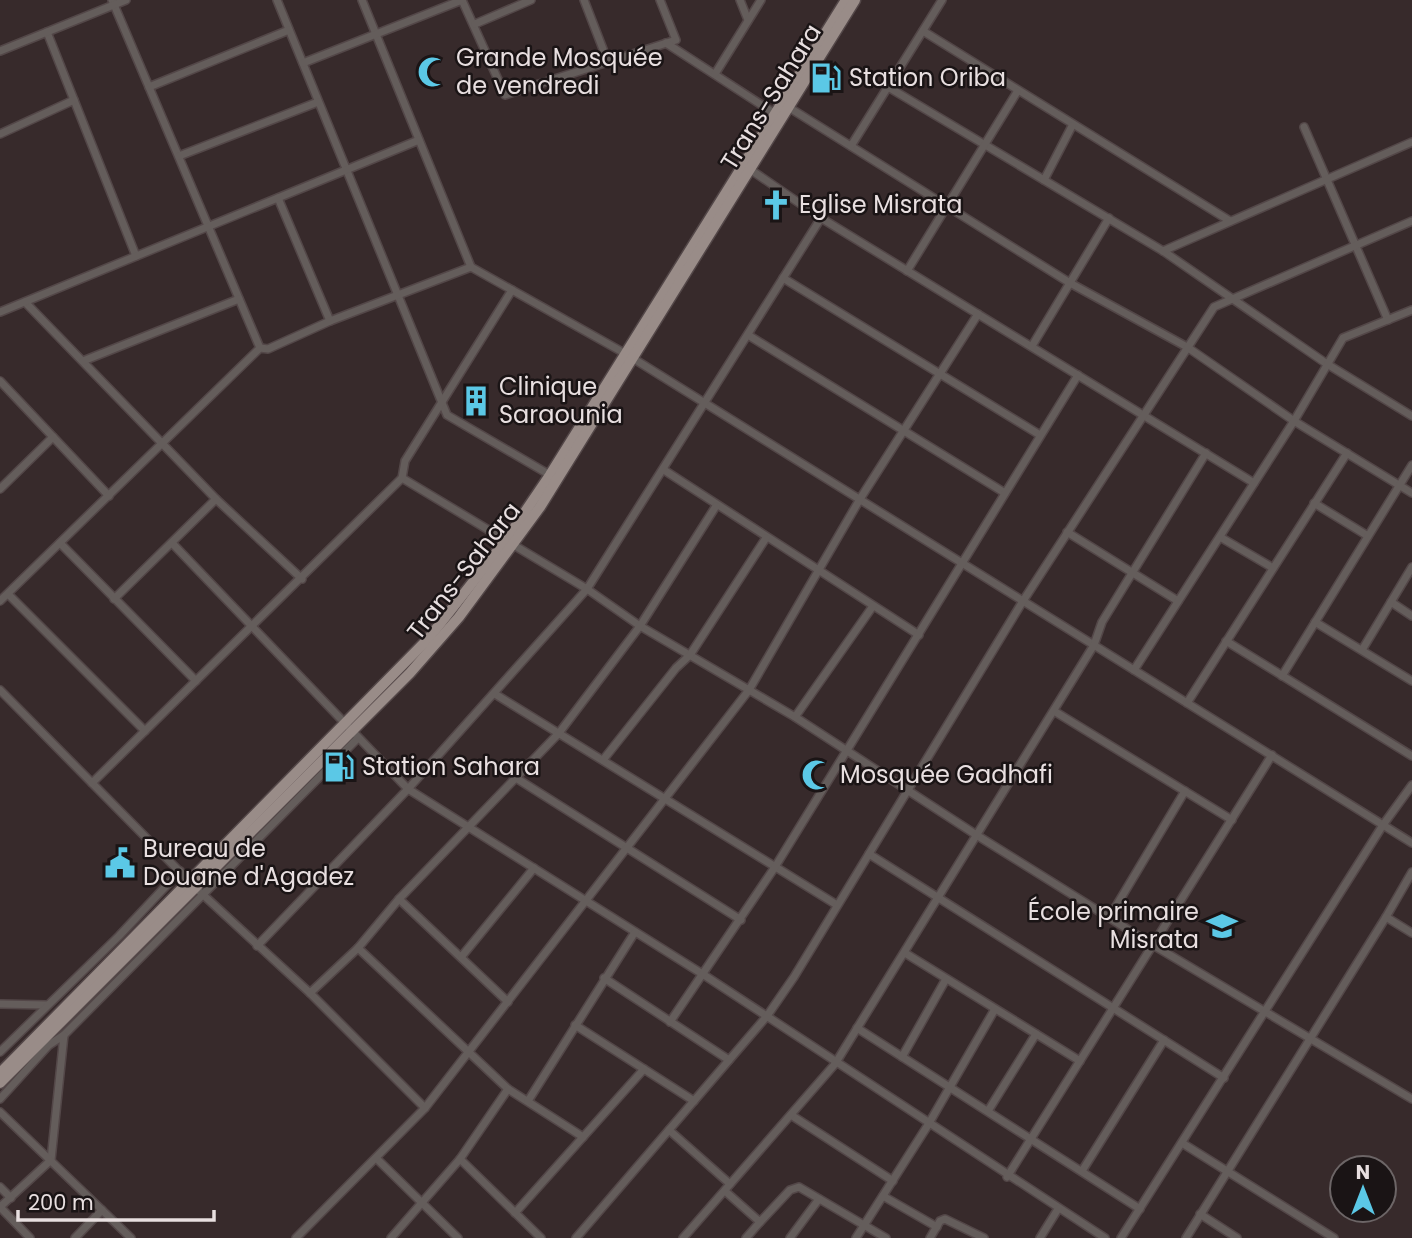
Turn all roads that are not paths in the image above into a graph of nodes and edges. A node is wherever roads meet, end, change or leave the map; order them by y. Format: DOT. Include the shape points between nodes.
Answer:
graph roads {
  1 [pos="126,0"];
  2 [pos="277,0"];
  3 [pos="362,0"];
  4 [pos="462,0"];
  5 [pos="531,0"];
  6 [pos="584,0"];
  7 [pos="660,0"];
  8 [pos="740,0"];
  9 [pos="761,0"];
  10 [pos="846,0"];
  11 [pos="855,0"];
  12 [pos="942,0"];
  13 [pos="113,2"];
  14 [pos="748,20"];
  15 [pos="475,24"];
  16 [pos="289,30"];
  17 [pos="923,31"];
  18 [pos="47,32"];
  19 [pos="376,34"];
  20 [pos="666,43"];
  21 [pos="0,51"];
  22 [pos="608,62"];
  23 [pos="303,63"];
  24 [pos="715,75"];
  25 [pos="149,87"];
  26 [pos="888,87"];
  27 [pos="1017,92"];
  28 [pos="74,100"];
  29 [pos="318,102"];
  30 [pos="786,105"];
  31 [pos="778,116"];
  32 [pos="1072,126"];
  33 [pos="1304,127"];
  34 [pos="0,134"];
  35 [pos="419,141"];
  36 [pos="1412,142"];
  37 [pos="984,145"];
  38 [pos="851,146"];
  39 [pos="178,156"];
  40 [pos="346,170"];
  41 [pos="751,170"];
  42 [pos="1328,179"];
  43 [pos="1044,180"];
  44 [pos="278,198"];
  45 [pos="727,199"];
  46 [pos="947,206"];
  47 [pos="821,218"];
  48 [pos="1109,218"];
  49 [pos="1230,221"];
  50 [pos="1412,221"];
  51 [pos="208,227"];
  52 [pos="1355,245"];
  53 [pos="1163,251"];
  54 [pos="136,256"];
  55 [pos="471,267"];
  56 [pos="908,271"];
  57 [pos="783,278"];
  58 [pos="1070,283"];
  59 [pos="512,290"];
  60 [pos="397,295"];
  61 [pos="239,299"];
  62 [pos="1230,300"];
  63 [pos="25,302"];
  64 [pos="1412,310"];
  65 [pos="0,312"];
  66 [pos="978,314"];
  67 [pos="1388,320"];
  68 [pos="330,321"];
  69 [pos="748,335"];
  70 [pos="1032,346"];
  71 [pos="1187,347"];
  72 [pos="260,348"];
  73 [pos="630,356"];
  74 [pos="83,361"];
  75 [pos="1327,365"];
  76 [pos="940,374"];
  77 [pos="1077,374"];
  78 [pos="1,384"];
  79 [pos="442,401"];
  80 [pos="705,403"];
  81 [pos="1142,414"];
  82 [pos="1412,416"];
  83 [pos="1294,421"];
  84 [pos="904,430"];
  85 [pos="1041,435"];
  86 [pos="52,437"];
  87 [pos="163,443"];
  88 [pos="1206,453"];
  89 [pos="1346,453"];
  90 [pos="564,460"];
  91 [pos="1412,465"];
  92 [pos="664,470"];
  93 [pos="550,475"];
  94 [pos="402,478"];
  95 [pos="1254,483"];
  96 [pos="1400,485"];
  97 [pos="0,489"];
  98 [pos="1412,493"];
  99 [pos="1005,494"];
  100 [pos="109,496"];
  101 [pos="215,499"];
  102 [pos="860,499"];
  103 [pos="1314,503"];
  104 [pos="716,506"];
  105 [pos="1067,532"];
  106 [pos="1368,536"];
  107 [pos="1220,537"];
  108 [pos="766,538"];
  109 [pos="509,542"];
  110 [pos="60,543"];
  111 [pos="172,543"];
  112 [pos="963,563"];
  113 [pos="1412,567"];
  114 [pos="1272,568"];
  115 [pos="817,571"];
  116 [pos="1131,573"];
  117 [pos="302,579"];
  118 [pos="587,589"];
  119 [pos="8,594"];
  120 [pos="114,599"];
  121 [pos="0,601"];
  122 [pos="1023,601"];
  123 [pos="1178,601"];
  124 [pos="1391,602"];
  125 [pos="873,606"];
  126 [pos="1412,616"];
  127 [pos="1315,622"];
  128 [pos="640,626"];
  129 [pos="251,627"];
  130 [pos="919,635"];
  131 [pos="1226,641"];
  132 [pos="1094,645"];
  133 [pos="1362,650"];
  134 [pos="690,655"];
  135 [pos="1134,670"];
  136 [pos="1282,676"];
  137 [pos="196,681"];
  138 [pos="1412,681"];
  139 [pos="0,690"];
  140 [pos="749,690"];
  141 [pos="495,694"];
  142 [pos="1186,702"];
  143 [pos="1054,711"];
  144 [pos="795,717"];
  145 [pos="145,731"];
  146 [pos="351,731"];
  147 [pos="559,733"];
  148 [pos="846,750"];
  149 [pos="1272,755"];
  150 [pos="1412,755"];
  151 [pos="603,761"];
  152 [pos="516,778"];
  153 [pos="92,783"];
  154 [pos="1412,785"];
  155 [pos="408,789"];
  156 [pos="908,789"];
  157 [pos="1185,791"];
  158 [pos="664,799"];
  159 [pos="1232,820"];
  160 [pos="1383,825"];
  161 [pos="470,828"];
  162 [pos="978,836"];
  163 [pos="1412,843"];
  164 [pos="626,849"];
  165 [pos="869,854"];
  166 [pos="775,867"];
  167 [pos="534,868"];
  168 [pos="180,872"];
  169 [pos="1412,872"];
  170 [pos="196,887"];
  171 [pos="939,898"];
  172 [pos="399,899"];
  173 [pos="588,901"];
  174 [pos="837,905"];
  175 [pos="1386,917"];
  176 [pos="1109,918"];
  177 [pos="741,920"];
  178 [pos="635,932"];
  179 [pos="1412,933"];
  180 [pos="1153,945"];
  181 [pos="257,946"];
  182 [pos="358,948"];
  183 [pos="905,953"];
  184 [pos="461,956"];
  185 [pos="704,975"];
  186 [pos="604,978"];
  187 [pos="946,979"];
  188 [pos="310,993"];
  189 [pos="508,1002"];
  190 [pos="0,1004"];
  191 [pos="47,1005"];
  192 [pos="1113,1008"];
  193 [pos="995,1009"];
  194 [pos="1266,1010"];
  195 [pos="767,1016"];
  196 [pos="670,1022"];
  197 [pos="575,1025"];
  198 [pos="858,1028"];
  199 [pos="1036,1034"];
  200 [pos="64,1035"];
  201 [pos="1309,1038"];
  202 [pos="1164,1040"];
  203 [pos="0,1052"];
  204 [pos="469,1054"];
  205 [pos="902,1057"];
  206 [pos="729,1060"];
  207 [pos="1080,1061"];
  208 [pos="835,1064"];
  209 [pos="2,1067"];
  210 [pos="644,1069"];
  211 [pos="1224,1078"];
  212 [pos="0,1083"];
  213 [pos="950,1087"];
  214 [pos="508,1088"];
  215 [pos="1412,1088"];
  216 [pos="1410,1097"];
  217 [pos="0,1099"];
  218 [pos="528,1101"];
  219 [pos="694,1101"];
  220 [pos="425,1108"];
  221 [pos="988,1111"];
  222 [pos="0,1112"];
  223 [pos="791,1115"];
  224 [pos="928,1125"];
  225 [pos="669,1130"];
  226 [pos="583,1138"];
  227 [pos="1031,1139"];
  228 [pos="1182,1143"];
  229 [pos="376,1158"];
  230 [pos="460,1159"];
  231 [pos="51,1160"];
  232 [pos="1082,1171"];
  233 [pos="1226,1171"];
  234 [pos="1007,1177"];
  235 [pos="892,1181"];
  236 [pos="0,1187"];
  237 [pos="727,1187"];
  238 [pos="883,1196"];
  239 [pos="11,1198"];
  240 [pos="819,1199"];
  241 [pos="422,1203"];
  242 [pos="0,1207"];
  243 [pos="1058,1209"];
  244 [pos="1140,1209"];
  245 [pos="102,1210"];
  246 [pos="515,1213"];
  247 [pos="1200,1214"];
  248 [pos="760,1222"];
  249 [pos="863,1227"];
  250 [pos="937,1227"];
  251 [pos="30,1238"];
  252 [pos="75,1238"];
  253 [pos="131,1238"];
  254 [pos="296,1238"];
  255 [pos="391,1238"];
  256 [pos="458,1238"];
  257 [pos="541,1238"];
  258 [pos="576,1238"];
  259 [pos="683,1238"];
  260 [pos="746,1238"];
  261 [pos="790,1238"];
  262 [pos="856,1238"];
  263 [pos="886,1238"];
  264 [pos="930,1238"];
  265 [pos="984,1238"];
  266 [pos="1040,1238"];
  267 [pos="1105,1238"];
  268 [pos="1121,1238"];
  269 [pos="1186,1238"];
  270 [pos="1237,1238"];
  271 [pos="1334,1238"];
  1 -- 13 [label="street"];
  2 -- 16 [label="street"];
  3 -- 19 [label="street"];
  4 -- 15 [label="street"];
  4 -- 19 [label="street"];
  5 -- 15 [label="street"];
  6 -- 22 [label="street"];
  7 -- 20 [label="street" via="676,40"];
  8 -- 14 [label="street"];
  9 -- 14 [label="street"];
  10 -- 30 [label="main road, Trans-Sahara"];
  11 -- 30 [label="main road, Trans-Sahara"];
  12 -- 17 [label="street"];
  13 -- 18 [label="street"];
  13 -- 25 [label="street"];
  14 -- 24 [label="street"];
  15 -- 22 [label="street" via="505,95"];
  16 -- 23 [label="street"];
  16 -- 25 [label="street"];
  17 -- 26 [label="street"];
  17 -- 27 [label="street"];
  18 -- 21 [label="street"];
  18 -- 28 [label="street"];
  19 -- 23 [label="street"];
  19 -- 35 [label="street"];
  20 -- 22 [label="street"];
  20 -- 24 [label="street"];
  23 -- 29 [label="street"];
  24 -- 31 [label="street"];
  25 -- 39 [label="street"];
  26 -- 37 [label="street"];
  26 -- 38 [label="street"];
  27 -- 32 [label="street"];
  27 -- 37 [label="street"];
  28 -- 34 [label="street"];
  28 -- 54 [label="street"];
  29 -- 39 [label="street"];
  29 -- 40 [label="street"];
  30 -- 31 [label="main road, Trans-Sahara"];
  30 -- 38 [label="street"];
  31 -- 41 [label="main road, Trans-Sahara"];
  31 -- 45 [label="main road, Trans-Sahara"];
  32 -- 43 [label="street"];
  32 -- 49 [label="street"];
  33 -- 42 [label="street"];
  35 -- 40 [label="street"];
  35 -- 55 [label="street"];
  36 -- 42 [label="street"];
  37 -- 43 [label="street"];
  37 -- 46 [label="street"];
  38 -- 46 [label="street"];
  39 -- 51 [label="street"];
  40 -- 44 [label="street"];
  40 -- 60 [label="street"];
  41 -- 45 [label="main road, Trans-Sahara"];
  41 -- 47 [label="street"];
  42 -- 49 [label="street"];
  42 -- 52 [label="street"];
  43 -- 48 [label="street"];
  44 -- 51 [label="street"];
  44 -- 68 [label="street"];
  45 -- 73 [label="main road, Trans-Sahara"];
  46 -- 56 [label="street"];
  46 -- 58 [label="street"];
  47 -- 56 [label="street"];
  47 -- 57 [label="street"];
  48 -- 53 [label="street"];
  48 -- 58 [label="street"];
  49 -- 53 [label="street"];
  50 -- 52 [label="street"];
  51 -- 54 [label="street"];
  51 -- 61 [label="street"];
  52 -- 62 [label="street"];
  52 -- 67 [label="street"];
  53 -- 62 [label="street"];
  54 -- 63 [label="street"];
  55 -- 59 [label="street"];
  55 -- 60 [label="street"];
  56 -- 66 [label="street"];
  57 -- 69 [label="street"];
  57 -- 76 [label="street"];
  58 -- 70 [label="street"];
  58 -- 71 [label="street"];
  59 -- 73 [label="street"];
  59 -- 79 [label="street"];
  60 -- 68 [label="street"];
  60 -- 79 [label="street"];
  61 -- 72 [label="street"];
  61 -- 74 [label="street"];
  62 -- 71 [label="street" via="1214,307"];
  62 -- 75 [label="street"];
  63 -- 65 [label="street"];
  63 -- 74 [label="street"];
  64 -- 67 [label="street"];
  66 -- 70 [label="street"];
  66 -- 76 [label="street"];
  67 -- 75 [label="street" via="1343,338"];
  68 -- 72 [label="street" via="268,349"];
  69 -- 80 [label="street"];
  69 -- 84 [label="street"];
  70 -- 77 [label="street"];
  71 -- 81 [label="street"];
  71 -- 83 [label="street"];
  72 -- 87 [label="street"];
  73 -- 80 [label="street"];
  73 -- 90 [label="main road, Trans-Sahara"];
  74 -- 87 [label="street"];
  75 -- 82 [label="street"];
  75 -- 83 [label="street"];
  76 -- 84 [label="street"];
  76 -- 85 [label="street"];
  77 -- 81 [label="street"];
  77 -- 85 [label="street"];
  78 -- 86 [label="street"];
  79 -- 93 [label="street" via="447,415"];
  79 -- 94 [label="street" via="405,461"];
  80 -- 92 [label="street"];
  80 -- 102 [label="street"];
  81 -- 88 [label="street"];
  81 -- 105 [label="street"];
  83 -- 89 [label="street"];
  83 -- 95 [label="street"];
  84 -- 99 [label="street"];
  84 -- 102 [label="street"];
  85 -- 99 [label="street"];
  86 -- 97 [label="street"];
  86 -- 100 [label="street"];
  87 -- 100 [label="street"];
  87 -- 101 [label="street"];
  88 -- 95 [label="street"];
  88 -- 116 [label="street"];
  89 -- 96 [label="street"];
  89 -- 103 [label="street"];
  90 -- 93 [label="main road, Trans-Sahara"];
  90 -- 109 [label="main road, Trans-Sahara"];
  91 -- 96 [label="street"];
  92 -- 104 [label="street"];
  92 -- 118 [label="street"];
  93 -- 109 [label="main road, Trans-Sahara"];
  94 -- 109 [label="street"];
  94 -- 117 [label="street"];
  95 -- 107 [label="street"];
  96 -- 98 [label="street"];
  96 -- 106 [label="street"];
  99 -- 112 [label="street"];
  100 -- 110 [label="street"];
  101 -- 111 [label="street"];
  101 -- 117 [label="street"];
  102 -- 112 [label="street"];
  102 -- 115 [label="street"];
  103 -- 106 [label="street"];
  103 -- 114 [label="street"];
  104 -- 108 [label="street"];
  104 -- 128 [label="street"];
  105 -- 116 [label="street"];
  105 -- 122 [label="street"];
  106 -- 127 [label="street"];
  107 -- 114 [label="street"];
  107 -- 123 [label="street"];
  108 -- 115 [label="street"];
  108 -- 134 [label="street"];
  109 -- 118 [label="street"];
  109 -- 146 [label="main road, Trans-Sahara"];
  110 -- 119 [label="street"];
  110 -- 120 [label="street"];
  111 -- 120 [label="street"];
  111 -- 129 [label="street"];
  112 -- 122 [label="street"];
  112 -- 130 [label="street"];
  113 -- 124 [label="street"];
  114 -- 131 [label="street"];
  115 -- 125 [label="street"];
  115 -- 140 [label="street"];
  116 -- 123 [label="street"];
  116 -- 132 [label="street"];
  117 -- 129 [label="street"];
  118 -- 128 [label="street"];
  118 -- 141 [label="street"];
  119 -- 121 [label="street"];
  119 -- 145 [label="street"];
  120 -- 137 [label="street"];
  122 -- 132 [label="street"];
  122 -- 156 [label="street"];
  123 -- 135 [label="street"];
  124 -- 126 [label="street"];
  124 -- 133 [label="street"];
  125 -- 130 [label="street"];
  125 -- 144 [label="street"];
  127 -- 133 [label="street"];
  127 -- 136 [label="street"];
  128 -- 134 [label="street"];
  128 -- 147 [label="street"];
  129 -- 137 [label="street"];
  129 -- 146 [label="street"];
  130 -- 148 [label="street"];
  131 -- 136 [label="street"];
  131 -- 142 [label="street"];
  132 -- 135 [label="street"];
  132 -- 143 [label="street"];
  133 -- 138 [label="street"];
  134 -- 140 [label="street"];
  134 -- 151 [label="street"];
  135 -- 142 [label="street"];
  136 -- 150 [label="street"];
  137 -- 145 [label="street"];
  139 -- 153 [label="street"];
  140 -- 144 [label="street"];
  140 -- 158 [label="street"];
  141 -- 147 [label="street"];
  141 -- 155 [label="street"];
  142 -- 149 [label="street"];
  143 -- 157 [label="street"];
  143 -- 162 [label="street"];
  144 -- 148 [label="street"];
  145 -- 153 [label="street"];
  146 -- 155 [label="street"];
  146 -- 170 [label="main road, Trans-Sahara"];
  146 -- 170 [label="street"];
  147 -- 151 [label="street"];
  147 -- 152 [label="street"];
  148 -- 156 [label="street"];
  148 -- 166 [label="street"];
  149 -- 159 [label="street"];
  149 -- 160 [label="street"];
  151 -- 158 [label="street"];
  152 -- 161 [label="street"];
  152 -- 164 [label="street"];
  153 -- 168 [label="street"];
  154 -- 160 [label="street"];
  155 -- 161 [label="street"];
  155 -- 181 [label="street"];
  156 -- 162 [label="street"];
  156 -- 165 [label="street"];
  157 -- 159 [label="street"];
  157 -- 176 [label="street"];
  158 -- 164 [label="street"];
  158 -- 166 [label="street"];
  159 -- 180 [label="street"];
  160 -- 163 [label="street"];
  160 -- 194 [label="street"];
  161 -- 167 [label="street"];
  161 -- 172 [label="street"];
  162 -- 171 [label="street"];
  162 -- 176 [label="street"];
  164 -- 173 [label="street"];
  164 -- 177 [label="street"];
  165 -- 171 [label="street"];
  165 -- 174 [label="street"];
  166 -- 174 [label="street"];
  166 -- 177 [label="street"];
  167 -- 173 [label="street"];
  167 -- 184 [label="street"];
  168 -- 170 [label="street"];
  168 -- 191 [label="street"];
  169 -- 175 [label="street"];
  170 -- 181 [label="street"];
  170 -- 200 [label="street"];
  170 -- 209 [label="main road, Trans-Sahara"];
  170 -- 212 [label="main road, Trans-Sahara"];
  171 -- 183 [label="street"];
  171 -- 192 [label="street"];
  172 -- 182 [label="street"];
  172 -- 184 [label="street"];
  173 -- 178 [label="street"];
  173 -- 189 [label="street"];
  174 -- 195 [label="street"];
  175 -- 179 [label="street"];
  175 -- 201 [label="street"];
  176 -- 180 [label="street"];
  177 -- 185 [label="street"];
  178 -- 185 [label="street"];
  178 -- 186 [label="street"];
  180 -- 192 [label="street"];
  180 -- 194 [label="street"];
  181 -- 188 [label="street"];
  182 -- 188 [label="street"];
  182 -- 204 [label="street"];
  183 -- 187 [label="street"];
  183 -- 198 [label="street"];
  184 -- 189 [label="street"];
  185 -- 195 [label="street"];
  185 -- 196 [label="street"];
  186 -- 196 [label="street"];
  186 -- 197 [label="street"];
  187 -- 193 [label="street"];
  187 -- 205 [label="street"];
  188 -- 220 [label="street"];
  189 -- 204 [label="street"];
  190 -- 191 [label="street"];
  191 -- 203 [label="street"];
  192 -- 202 [label="street"];
  192 -- 207 [label="street"];
  193 -- 199 [label="street"];
  193 -- 213 [label="street"];
  194 -- 201 [label="street"];
  194 -- 211 [label="street"];
  195 -- 206 [label="street"];
  195 -- 208 [label="street"];
  196 -- 206 [label="street"];
  197 -- 210 [label="street"];
  197 -- 218 [label="street"];
  198 -- 205 [label="street"];
  198 -- 208 [label="street"];
  199 -- 207 [label="street"];
  199 -- 221 [label="street"];
  200 -- 217 [label="street" via="49,1045"];
  200 -- 231 [label="street"];
  201 -- 216 [label="street"];
  201 -- 233 [label="street"];
  202 -- 211 [label="street"];
  202 -- 232 [label="street"];
  204 -- 214 [label="street"];
  204 -- 220 [label="street"];
  205 -- 213 [label="street"];
  206 -- 219 [label="street"];
  207 -- 227 [label="street"];
  208 -- 223 [label="street"];
  208 -- 224 [label="street"];
  210 -- 219 [label="street"];
  210 -- 226 [label="street"];
  211 -- 228 [label="street"];
  213 -- 221 [label="street"];
  213 -- 224 [label="street"];
  214 -- 218 [label="street"];
  214 -- 230 [label="street"];
  215 -- 216 [label="street"];
  218 -- 226 [label="street"];
  219 -- 225 [label="street"];
  220 -- 229 [label="street"];
  221 -- 227 [label="street"];
  222 -- 231 [label="street"];
  223 -- 235 [label="street"];
  223 -- 237 [label="street"];
  224 -- 234 [label="street"];
  224 -- 235 [label="street"];
  225 -- 237 [label="street"];
  225 -- 258 [label="street"];
  226 -- 246 [label="street"];
  227 -- 232 [label="street"];
  227 -- 234 [label="street"];
  228 -- 233 [label="street"];
  228 -- 244 [label="street"];
  229 -- 241 [label="street"];
  229 -- 254 [label="street"];
  230 -- 241 [label="street"];
  230 -- 246 [label="street"];
  231 -- 239 [label="street"];
  231 -- 245 [label="street"];
  232 -- 244 [label="street"];
  233 -- 247 [label="street"];
  233 -- 271 [label="street"];
  234 -- 243 [label="street"];
  235 -- 238 [label="street"];
  236 -- 239 [label="street"];
  237 -- 248 [label="street"];
  237 -- 259 [label="street"];
  238 -- 249 [label="street"];
  238 -- 250 [label="street"];
  239 -- 242 [label="street"];
  240 -- 248 [label="street" via="795,1187"];
  240 -- 249 [label="street"];
  240 -- 261 [label="street"];
  241 -- 255 [label="street"];
  241 -- 256 [label="street"];
  242 -- 251 [label="street"];
  243 -- 266 [label="street"];
  243 -- 267 [label="street"];
  244 -- 268 [label="street"];
  245 -- 252 [label="street"];
  245 -- 253 [label="street"];
  246 -- 257 [label="street"];
  247 -- 269 [label="street"];
  247 -- 270 [label="street"];
  248 -- 260 [label="street"];
  249 -- 262 [label="street"];
  249 -- 263 [label="street"];
  250 -- 264 [label="street"];
  250 -- 265 [label="street" via="940,1221 953,1221"];
}
